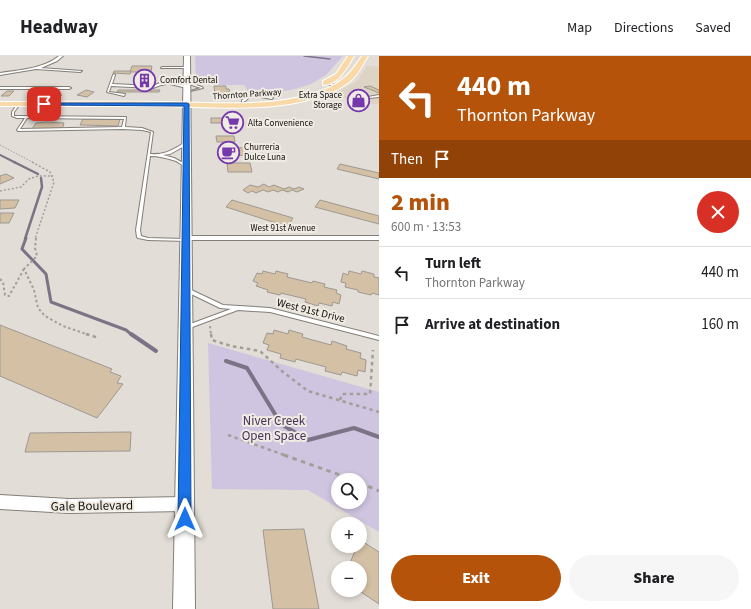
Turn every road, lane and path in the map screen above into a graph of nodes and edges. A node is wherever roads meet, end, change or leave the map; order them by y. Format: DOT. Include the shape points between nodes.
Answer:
graph roads {
  1 [pos="61,56"];
  2 [pos="187,56"];
  3 [pos="351,56"];
  4 [pos="365,56"];
  5 [pos="34,68"];
  6 [pos="162,68"];
  7 [pos="187,68"];
  8 [pos="80,71"];
  9 [pos="0,74"];
  10 [pos="114,75"];
  11 [pos="325,83"];
  12 [pos="160,84"];
  13 [pos="110,85"];
  14 [pos="187,86"];
  15 [pos="337,86"];
  16 [pos="0,88"];
  17 [pos="69,88"];
  18 [pos="124,95"];
  19 [pos="379,96"];
  20 [pos="369,98"];
  21 [pos="0,104"];
  22 [pos="18,104"];
  23 [pos="187,104"];
  24 [pos="26,118"];
  25 [pos="81,118"];
  26 [pos="123,128"];
  27 [pos="76,129"];
  28 [pos="186,143"];
  29 [pos="0,145"];
  30 [pos="149,155"];
  31 [pos="159,155"];
  32 [pos="186,166"];
  33 [pos="53,176"];
  34 [pos="0,191"];
  35 [pos="379,238"];
  36 [pos="186,239"];
  37 [pos="24,268"];
  38 [pos="0,279"];
  39 [pos="186,290"];
  40 [pos="237,309"];
  41 [pos="210,319"];
  42 [pos="186,328"];
  43 [pos="99,338"];
  44 [pos="379,338"];
  45 [pos="374,350"];
  46 [pos="340,400"];
  47 [pos="379,412"];
  48 [pos="228,435"];
  49 [pos="337,473"];
  50 [pos="367,486"];
  51 [pos="379,491"];
  52 [pos="0,502"];
  53 [pos="185,504"];
  54 [pos="184,609"];
  1 -- 5 [label="street" via="49,64"];
  2 -- 7 [label="main road"];
  3 -- 11 [label="main road, Thornton Parkway" via="338,75"];
  4 -- 15 [label="main road, Thornton Parkway" via="352,76"];
  5 -- 8 [label="street"];
  5 -- 9 [label="street"];
  6 -- 7 [label="lane"];
  7 -- 14 [label="main road"];
  10 -- 13 [label="lane"];
  11 -- 15 [label="lane"];
  11 -- 23 [label="main road, Thornton Parkway" via="272,98"];
  12 -- 13 [label="lane" via="153,87"];
  12 -- 14 [label="lane"];
  12 -- 14 [label="lane"];
  13 -- 18 [label="lane" via="108,92"];
  14 -- 14 [label="lane" via="202,88"];
  14 -- 23 [label="main road"];
  15 -- 23 [label="main road, Thornton Parkway" via="314,95 272,103 224,106"];
  16 -- 17 [label="street"];
  19 -- 20 [label="lane"];
  21 -- 22 [label="main road, Thornton Parkway"];
  22 -- 23 [label="main road, Thornton Parkway"];
  22 -- 24 [label="lane" via="13,116"];
  23 -- 28 [label="main road"];
  24 -- 25 [label="lane"];
  24 -- 27 [label="lane" via="18,130"];
  25 -- 26 [label="lane" via="125,118"];
  25 -- 27 [label="lane"];
  26 -- 27 [label="lane"];
  26 -- 30 [label="lane" via="152,132"];
  28 -- 31 [label="lane" via="169,153"];
  28 -- 32 [label="main road"];
  29 -- 33 [label="path"];
  30 -- 31 [label="lane"];
  30 -- 36 [label="lane" via="139,236 148,239"];
  31 -- 32 [label="lane" via="172,158"];
  32 -- 36 [label="main road"];
  33 -- 34 [label="path" via="38,176 21,187"];
  33 -- 37 [label="path" via="54,182 35,240 37,256"];
  35 -- 36 [label="street, West 91st Avenue"];
  36 -- 39 [label="main road"];
  37 -- 38 [label="path" via="9,296 5,295"];
  37 -- 43 [label="path" via="34,290 38,308 45,316 63,326"];
  39 -- 40 [label="lane" via="222,307"];
  39 -- 42 [label="main road"];
  40 -- 41 [label="lane"];
  40 -- 44 [label="lane, West 91st Drive" via="270,310"];
  41 -- 42 [label="lane"];
  41 -- 46 [label="path" via="212,340 260,351 308,391"];
  42 -- 53 [label="main road"];
  45 -- 46 [label="path" via="370,394 342,394"];
  46 -- 47 [label="path"];
  48 -- 49 [label="path"];
  50 -- 51 [label="path"];
  52 -- 53 [label="street, Gale Boulevard" via="59,506"];
  53 -- 54 [label="main road"];
}
